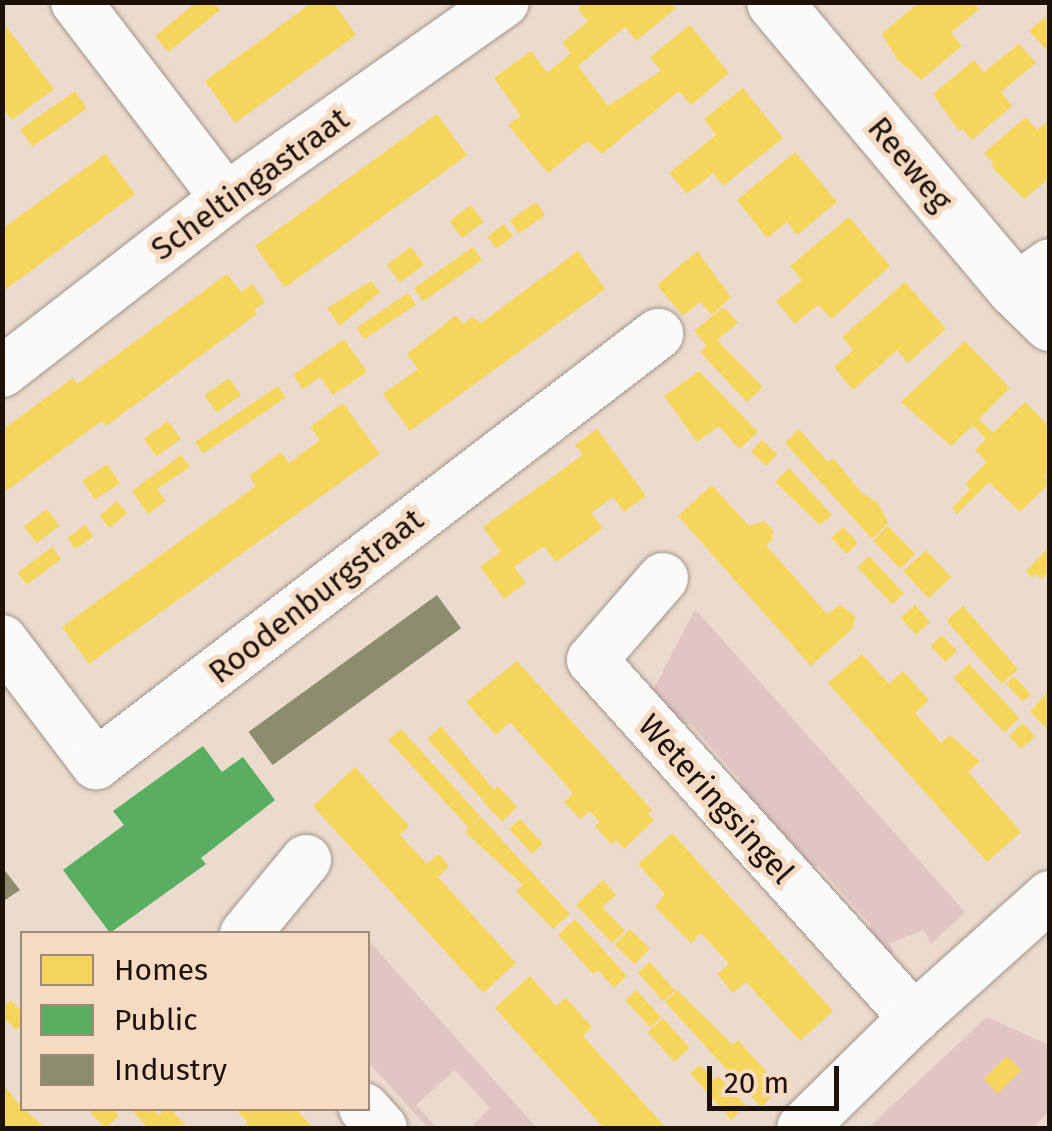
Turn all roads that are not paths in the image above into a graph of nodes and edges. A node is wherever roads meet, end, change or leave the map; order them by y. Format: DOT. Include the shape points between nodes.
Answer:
graph roads {
  1 [pos="76,2"];
  2 [pos="504,2"];
  3 [pos="774,2"];
  4 [pos="226,198"];
  5 [pos="1038,292"];
  6 [pos="658,334"];
  7 [pos="2,372"];
  8 [pos="664,578"];
  9 [pos="2,640"];
  10 [pos="306,860"];
  11 [pos="1050,896"];
  12 [pos="247,931"];
  13 [pos="914,1018"];
  14 [pos="802,1128"];
  1 -- 4 [label="street"];
  2 -- 4 [label="street, Scheltingastraat"];
  3 -- 5 [label="street, Reeweg"];
  4 -- 7 [label="street, Scheltingastraat"];
  6 -- 9 [label="street, Roodenburgstraat" via="96,764"];
  8 -- 13 [label="street, Weteringsingel" via="592,660"];
  10 -- 12 [label="street"];
  11 -- 13 [label="street"];
  13 -- 14 [label="street"];
}
